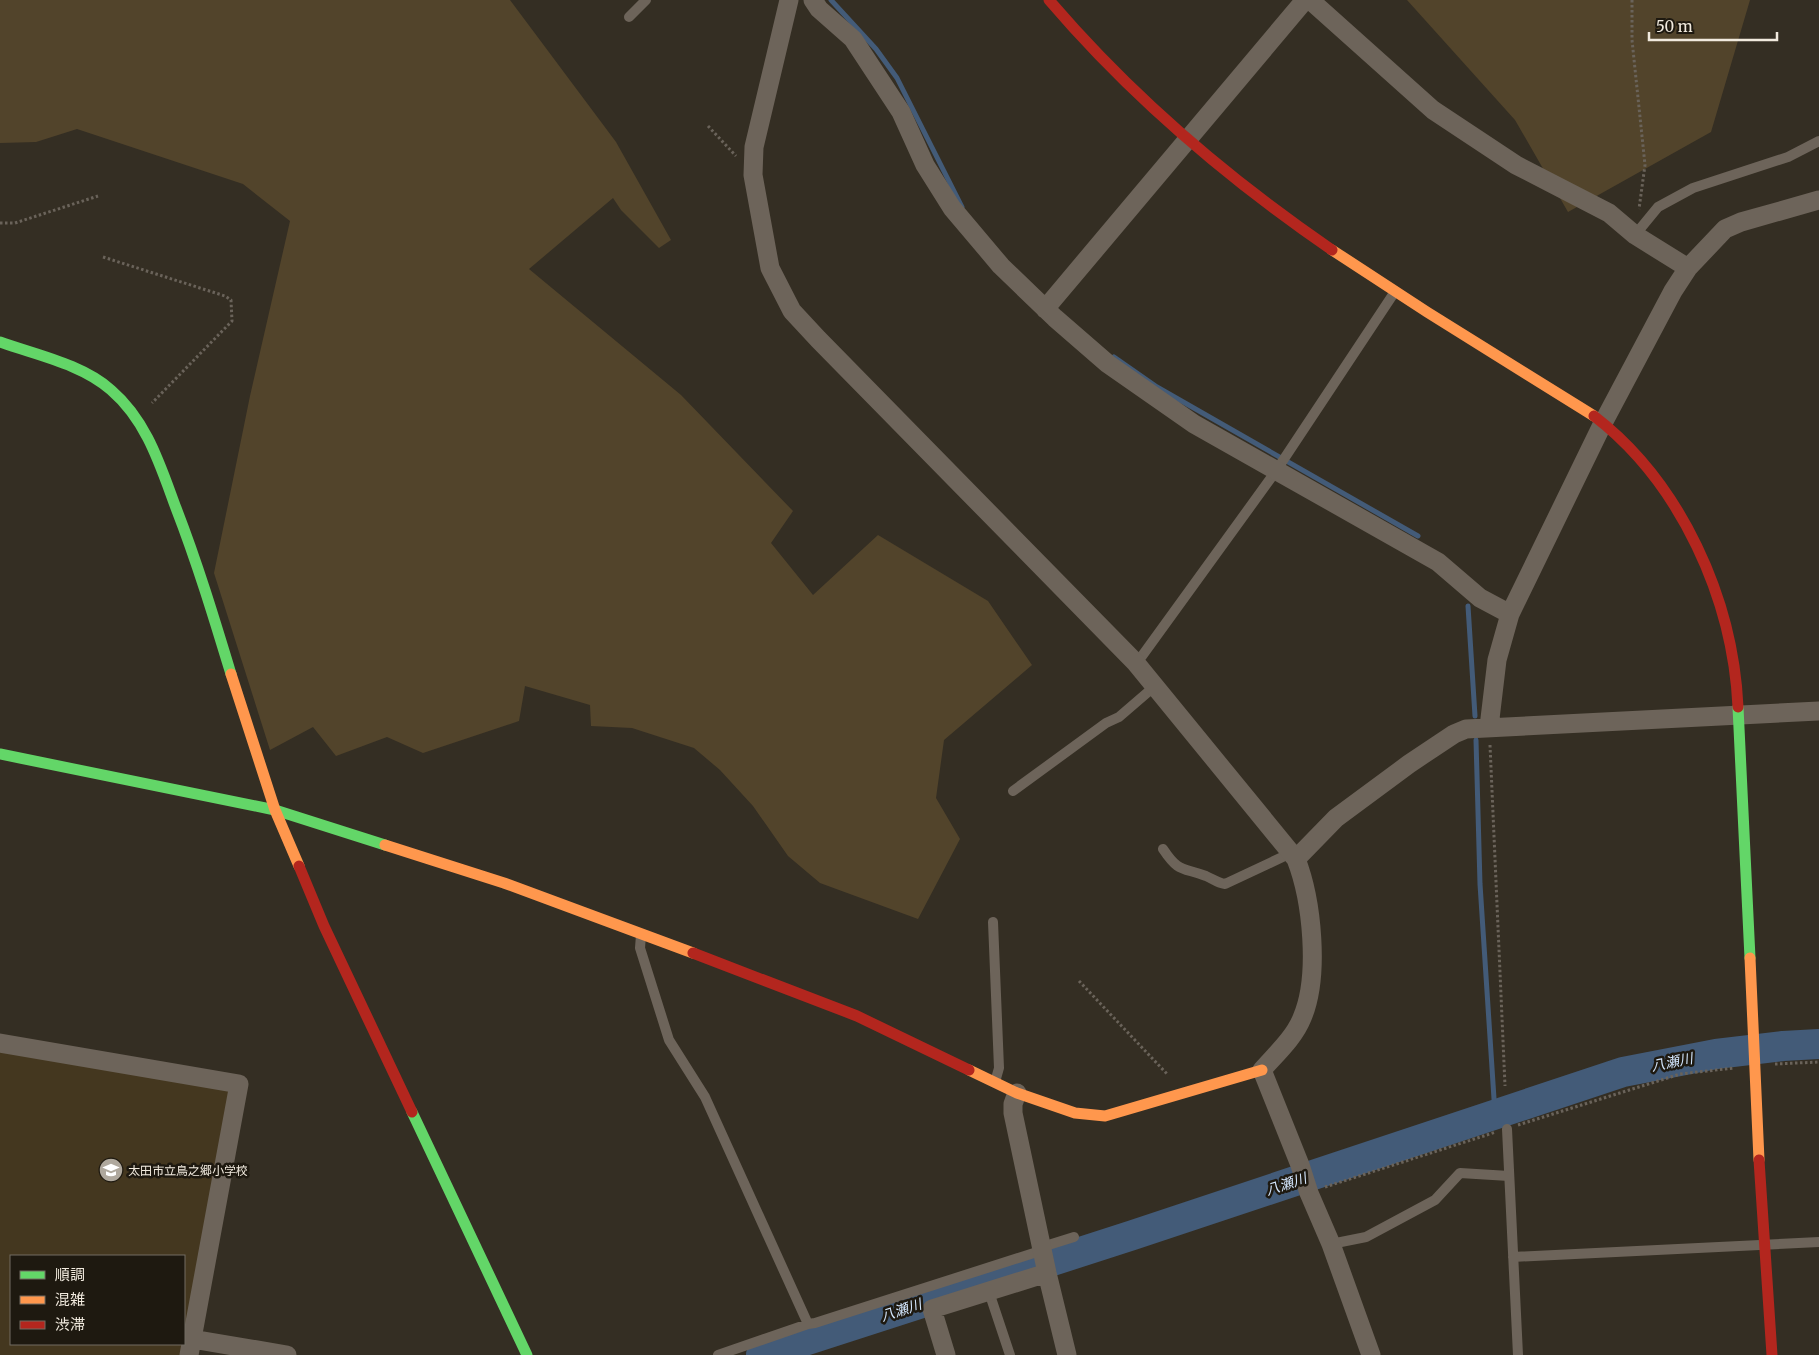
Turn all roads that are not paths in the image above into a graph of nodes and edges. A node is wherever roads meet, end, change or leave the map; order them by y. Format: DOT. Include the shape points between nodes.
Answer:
graph roads {
  1 [pos="646,0"];
  2 [pos="789,0"];
  3 [pos="813,0"];
  4 [pos="1049,0"];
  5 [pos="1306,0"];
  6 [pos="1310,0"];
  7 [pos="629,17"];
  8 [pos="1187,139"];
  9 [pos="1819,141"];
  10 [pos="1819,200"];
  11 [pos="1635,234"];
  12 [pos="1688,268"];
  13 [pos="1394,291"];
  14 [pos="1045,309"];
  15 [pos="0,342"];
  16 [pos="1603,423"];
  17 [pos="1276,471"];
  18 [pos="1510,614"];
  19 [pos="1135,662"];
  20 [pos="1155,686"];
  21 [pos="1819,710"];
  22 [pos="1738,715"];
  23 [pos="1489,727"];
  24 [pos="0,754"];
  25 [pos="1014,791"];
  26 [pos="275,810"];
  27 [pos="1163,849"];
  28 [pos="1293,856"];
  29 [pos="993,922"];
  30 [pos="641,933"];
  31 [pos="0,1043"];
  32 [pos="1262,1070"];
  33 [pos="995,1083"];
  34 [pos="1017,1093"];
  35 [pos="1507,1129"];
  36 [pos="1510,1176"];
  37 [pos="1074,1237"];
  38 [pos="1819,1242"];
  39 [pos="1331,1244"];
  40 [pos="1763,1245"];
  41 [pos="1513,1257"];
  42 [pos="1045,1260"];
  43 [pos="989,1292"];
  44 [pos="808,1324"];
  45 [pos="190,1347"];
  46 [pos="287,1355"];
  47 [pos="527,1355"];
  48 [pos="718,1355"];
  49 [pos="946,1355"];
  50 [pos="1010,1355"];
  51 [pos="1068,1355"];
  52 [pos="1372,1355"];
  53 [pos="1518,1355"];
  54 [pos="1772,1355"];
  1 -- 7 [label="lane"];
  2 -- 19 [label="street" via="754,147 753,175 770,268 792,311"];
  3 -- 14 [label="street" via="819,10 853,39 900,112 925,165 952,208 1001,266"];
  4 -- 8 [label="street" via="1084,43"];
  5 -- 8 [label="street"];
  6 -- 11 [label="street" via="1433,110 1516,165 1609,213"];
  8 -- 13 [label="street" via="1273,208"];
  8 -- 14 [label="street"];
  9 -- 11 [label="lane" via="1788,157 1693,188 1658,207"];
  10 -- 12 [label="street" via="1726,229"];
  11 -- 12 [label="street"];
  12 -- 16 [label="street"];
  13 -- 16 [label="street"];
  13 -- 17 [label="lane"];
  14 -- 17 [label="street" via="1108,364 1178,414"];
  15 -- 26 [label="street" via="96,379 136,416 169,484 194,553"];
  16 -- 18 [label="street"];
  16 -- 22 [label="street" via="1660,484 1698,546 1711,576 1728,633"];
  17 -- 18 [label="street" via="1438,562 1480,598"];
  17 -- 19 [label="lane"];
  18 -- 23 [label="street" via="1497,660"];
  19 -- 20 [label="street"];
  20 -- 25 [label="lane" via="1119,717 1106,723"];
  20 -- 28 [label="street"];
  21 -- 22 [label="street"];
  22 -- 23 [label="street"];
  22 -- 40 [label="street"];
  23 -- 28 [label="street" via="1466,729 1454,734 1336,818"];
  24 -- 26 [label="street"];
  26 -- 30 [label="street" via="504,883"];
  26 -- 47 [label="street" via="324,926"];
  27 -- 28 [label="lane" via="1172,863 1181,869 1225,884"];
  28 -- 32 [label="street" via="1304,884 1311,945 1307,1002 1296,1029"];
  29 -- 33 [label="lane" via="999,1068"];
  30 -- 33 [label="street" via="856,1016"];
  30 -- 44 [label="lane" via="640,948 670,1040 705,1097"];
  31 -- 45 [label="street" via="238,1084"];
  32 -- 34 [label="street" via="1105,1116 1091,1116 1051,1106"];
  32 -- 39 [label="street"];
  33 -- 34 [label="street"];
  34 -- 42 [label="street" via="1012,1104 1013,1113"];
  35 -- 36 [label="lane"];
  36 -- 39 [label="lane" via="1460,1173 1435,1200 1366,1237"];
  36 -- 41 [label="lane"];
  37 -- 42 [label="lane"];
  38 -- 40 [label="lane"];
  39 -- 52 [label="street"];
  40 -- 41 [label="lane"];
  40 -- 54 [label="street"];
  41 -- 53 [label="lane"];
  42 -- 43 [label="street"];
  42 -- 44 [label="lane" via="1037,1252"];
  42 -- 51 [label="street"];
  43 -- 49 [label="street" via="932,1309"];
  43 -- 50 [label="lane"];
  44 -- 48 [label="lane"];
  45 -- 46 [label="street"];
}
